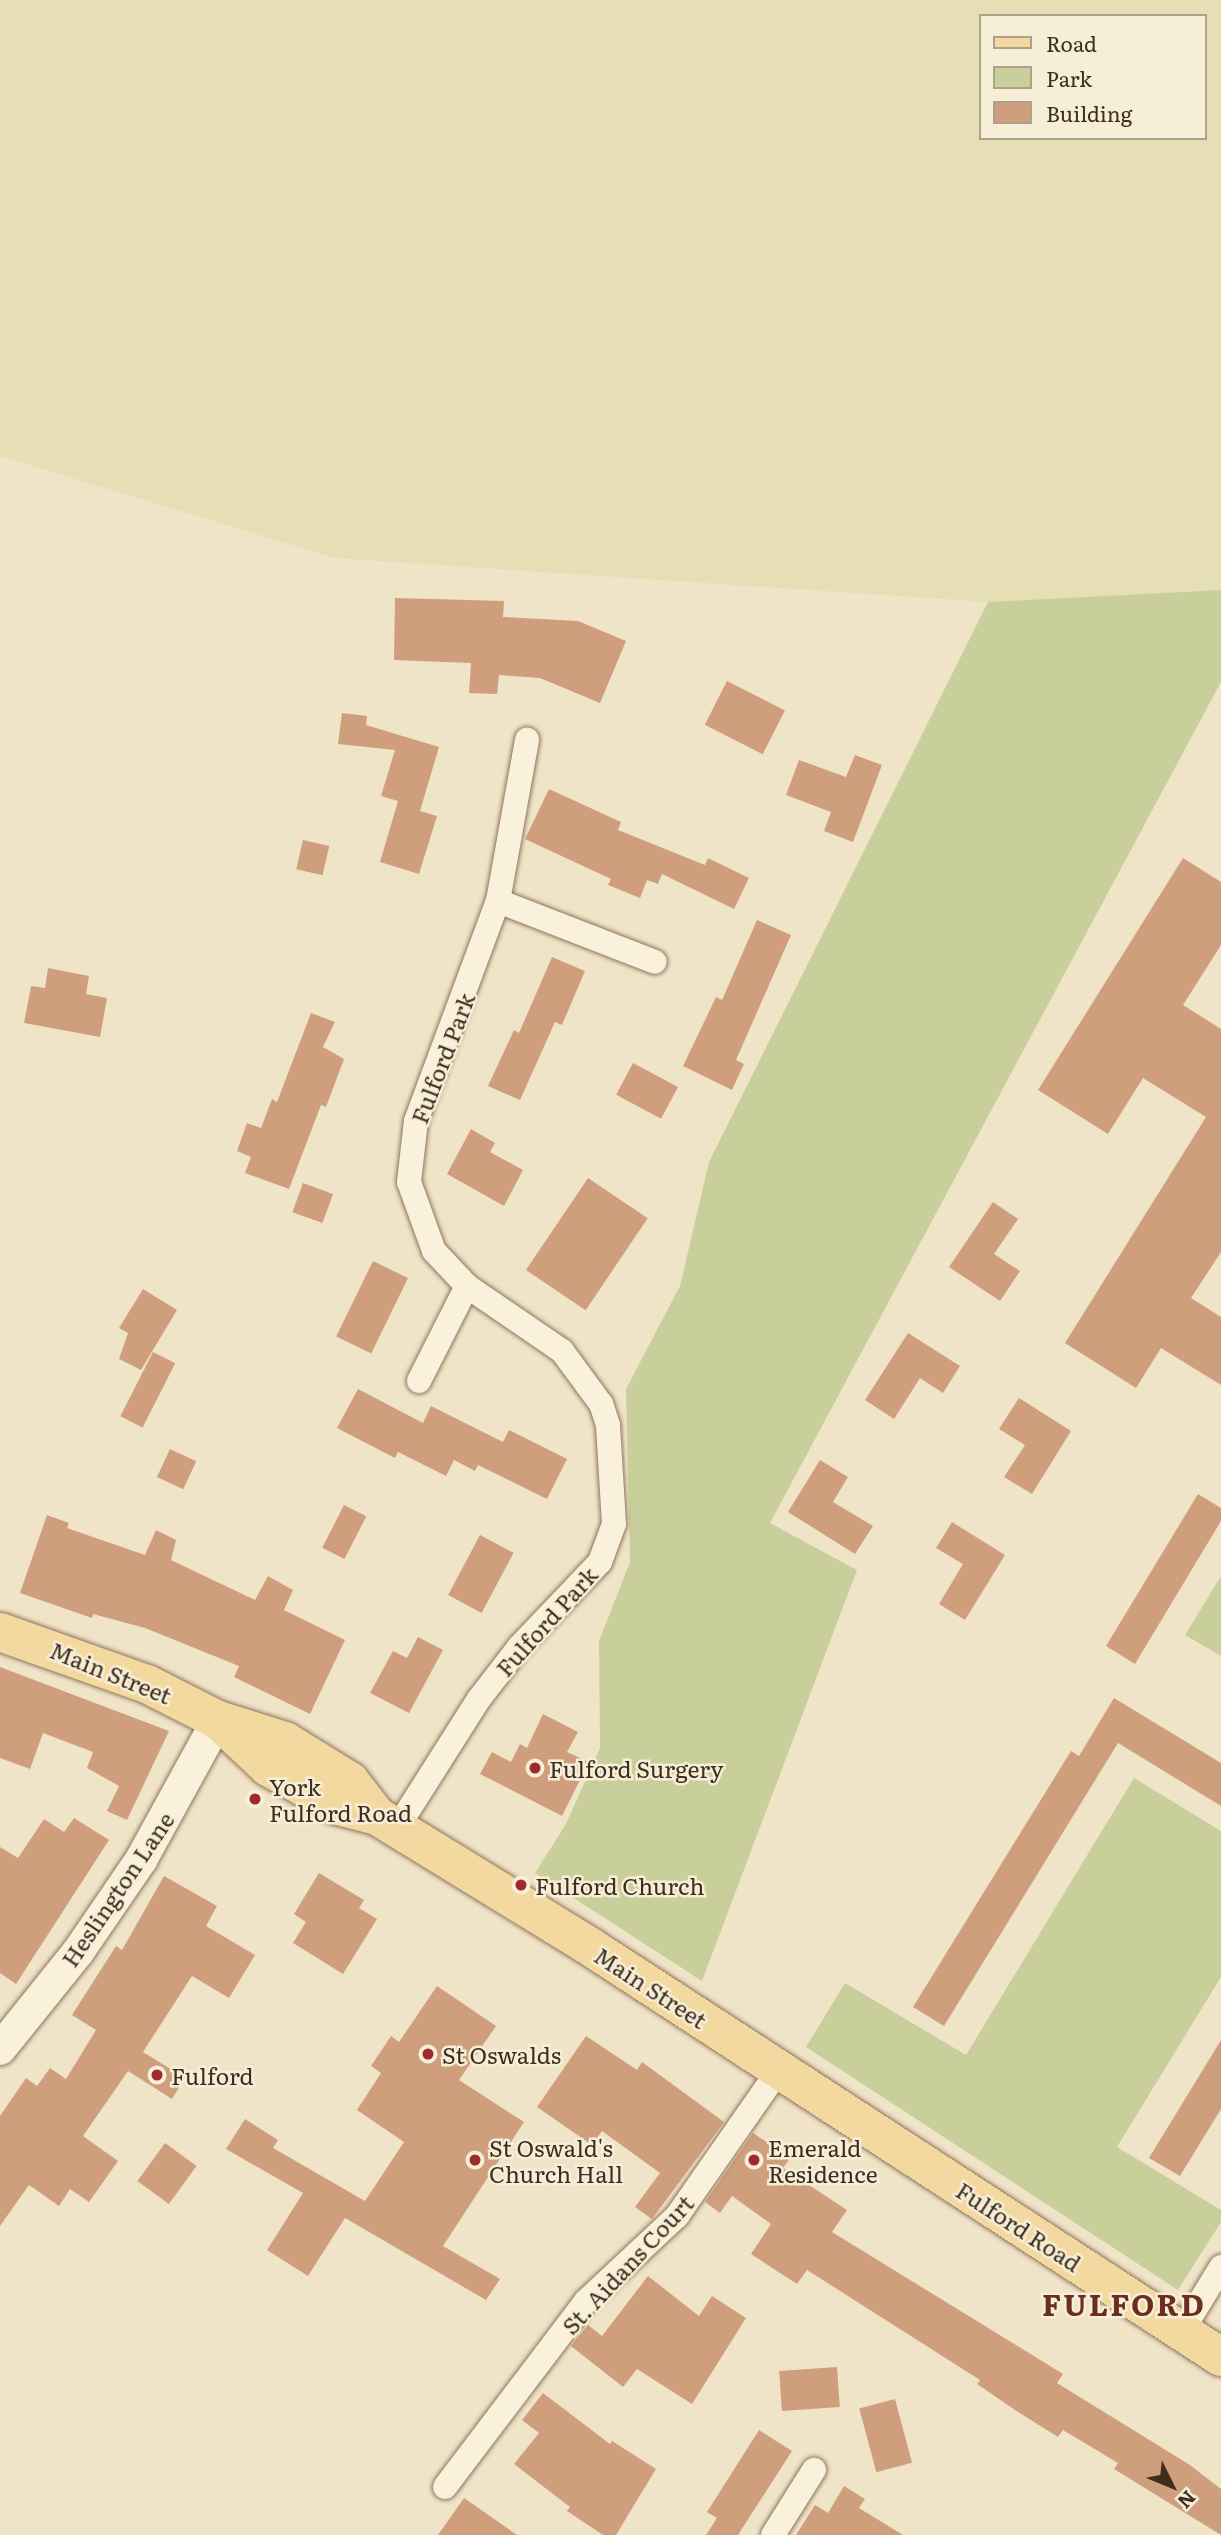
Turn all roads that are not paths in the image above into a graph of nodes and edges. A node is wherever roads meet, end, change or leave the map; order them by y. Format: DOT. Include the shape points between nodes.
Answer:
graph roads {
  1 [pos="527,740"];
  2 [pos="498,901"];
  3 [pos="655,962"];
  4 [pos="467,1286"];
  5 [pos="419,1381"];
  6 [pos="0,1632"];
  7 [pos="218,1720"];
  8 [pos="387,1822"];
  9 [pos="0,2049"];
  10 [pos="779,2070"];
  11 [pos="922,2163"];
  12 [pos="1221,2267"];
  13 [pos="1182,2330"];
  14 [pos="1221,2357"];
  15 [pos="814,2470"];
  16 [pos="445,2487"];
  17 [pos="773,2535"];
  1 -- 2 [label="street, Fulford Park"];
  2 -- 3 [label="street"];
  2 -- 4 [label="street, Fulford Park" via="416,1121 410,1152 409,1182 417,1213 434,1251"];
  4 -- 5 [label="street"];
  4 -- 8 [label="street, Fulford Park" via="562,1351 589,1385 608,1425 614,1524 600,1562 519,1647"];
  6 -- 7 [label="main road, Main Street" via="147,1684"];
  7 -- 8 [label="main road, Main Street" via="268,1767 335,1805"];
  7 -- 9 [label="street, Heslington Lane" via="141,1860 78,1952"];
  8 -- 10 [label="main road, Main Street"];
  10 -- 11 [label="main road, Main Street"];
  10 -- 16 [label="street, St. Aidans Court" via="677,2216 586,2301"];
  11 -- 13 [label="main road, Fulford Road"];
  12 -- 13 [label="street"];
  13 -- 14 [label="main road, Fulford Road"];
  15 -- 17 [label="street"];
}
